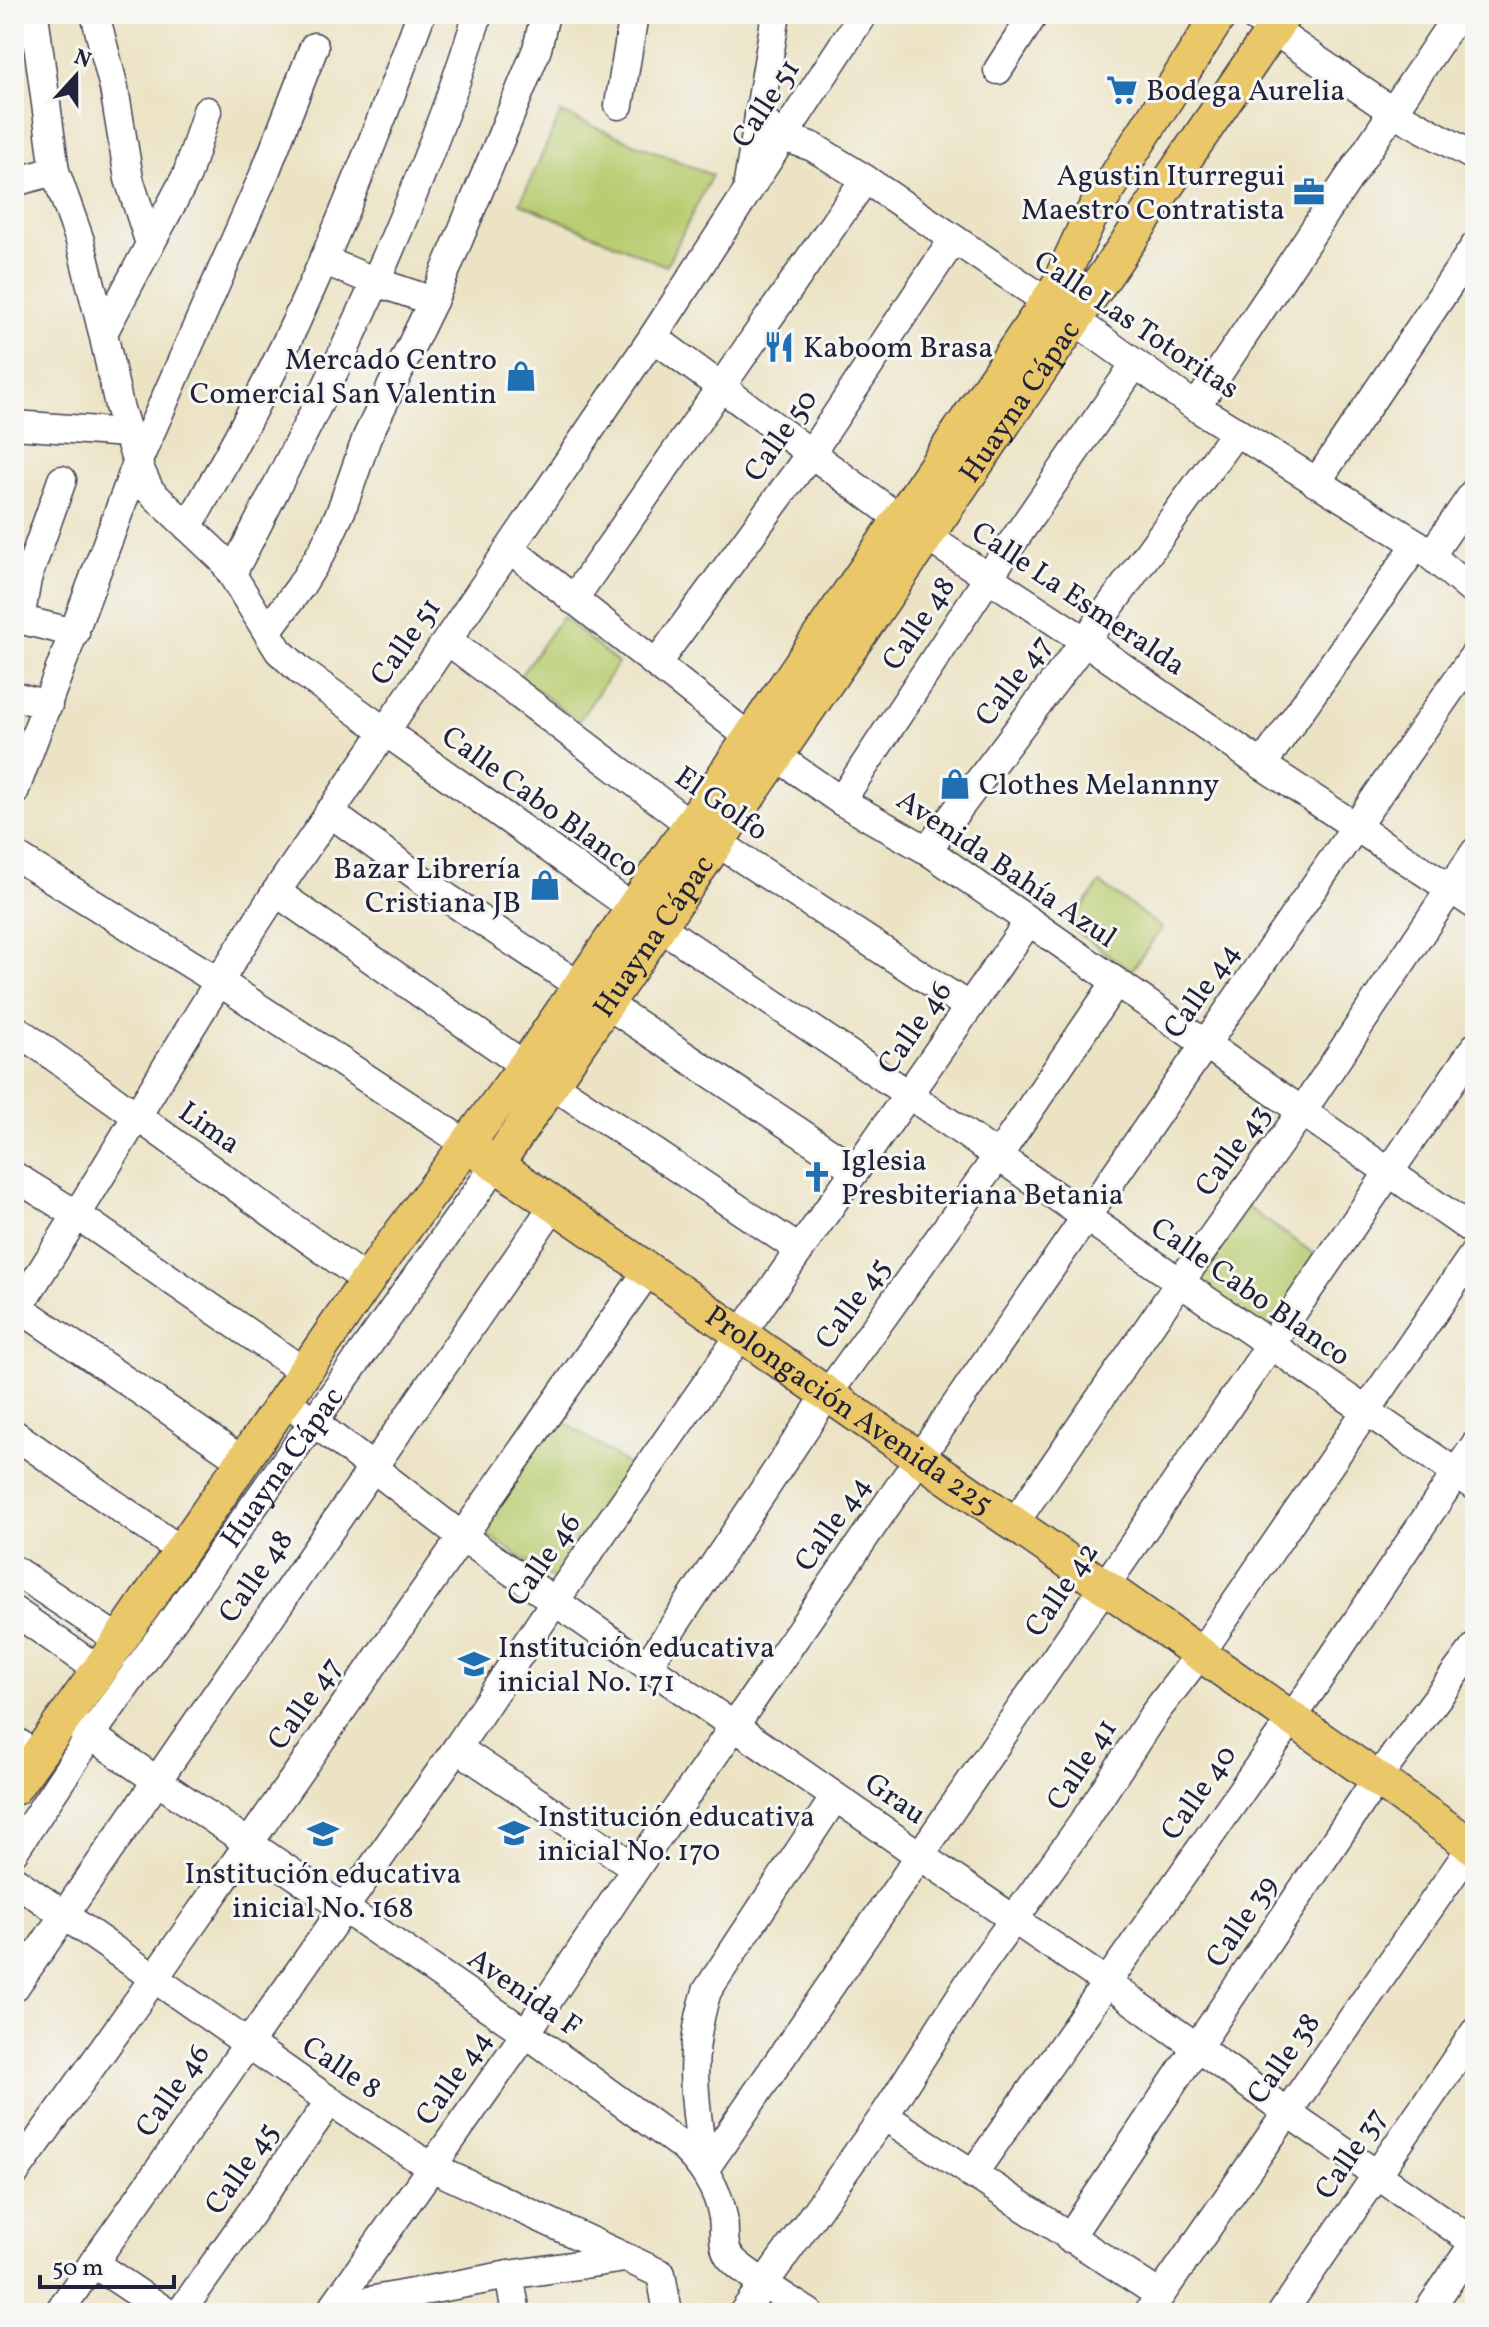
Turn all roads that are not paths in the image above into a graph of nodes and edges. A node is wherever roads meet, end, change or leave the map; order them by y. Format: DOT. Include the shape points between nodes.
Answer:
graph roads {
  1 [pos="34,14"];
  2 [pos="95,14"];
  3 [pos="421,14"];
  4 [pos="478,14"];
  5 [pos="545,14"];
  6 [pos="634,14"];
  7 [pos="776,14"];
  8 [pos="863,14"];
  9 [pos="1034,14"];
  10 [pos="1220,14"];
  11 [pos="1458,14"];
  12 [pos="1269,19"];
  13 [pos="314,47"];
  14 [pos="998,70"];
  15 [pos="619,105"];
  16 [pos="207,111"];
  17 [pos="1393,112"];
  18 [pos="759,115"];
  19 [pos="784,137"];
  20 [pos="1475,157"];
  21 [pos="55,171"];
  22 [pos="865,179"];
  23 [pos="14,182"];
  24 [pos="747,193"];
  25 [pos="953,240"];
  26 [pos="150,244"];
  27 [pos="1475,246"];
  28 [pos="323,260"];
  29 [pos="376,282"];
  30 [pos="433,301"];
  31 [pos="1047,302"];
  32 [pos="1076,321"];
  33 [pos="103,333"];
  34 [pos="653,337"];
  35 [pos="1135,364"];
  36 [pos="721,388"];
  37 [pos="1196,407"];
  38 [pos="14,425"];
  39 [pos="1236,431"];
  40 [pos="127,433"];
  41 [pos="811,453"];
  42 [pos="137,463"];
  43 [pos="62,480"];
  44 [pos="1316,483"];
  45 [pos="1475,491"];
  46 [pos="188,527"];
  47 [pos="914,528"];
  48 [pos="510,549"];
  49 [pos="1424,549"];
  50 [pos="232,573"];
  51 [pos="988,578"];
  52 [pos="1475,593"];
  53 [pos="573,600"];
  54 [pos="17,619"];
  55 [pos="268,630"];
  56 [pos="75,633"];
  57 [pos="447,640"];
  58 [pos="1085,641"];
  59 [pos="1475,654"];
  60 [pos="656,664"];
  61 [pos="14,696"];
  62 [pos="48,705"];
  63 [pos="384,730"];
  64 [pos="749,737"];
  65 [pos="777,757"];
  66 [pos="1262,765"];
  67 [pos="14,792"];
  68 [pos="841,801"];
  69 [pos="329,812"];
  70 [pos="1357,826"];
  71 [pos="704,834"];
  72 [pos="927,850"];
  73 [pos="1475,852"];
  74 [pos="14,855"];
  75 [pos="1449,887"];
  76 [pos="276,892"];
  77 [pos="1475,905"];
  78 [pos="646,918"];
  79 [pos="1029,921"];
  80 [pos="218,981"];
  81 [pos="1116,982"];
  82 [pos="593,996"];
  83 [pos="969,1007"];
  84 [pos="14,1028"];
  85 [pos="1205,1044"];
  86 [pos="1475,1047"];
  87 [pos="539,1074"];
  88 [pos="908,1094"];
  89 [pos="1301,1113"];
  90 [pos="136,1116"];
  91 [pos="468,1145"];
  92 [pos="998,1156"];
  93 [pos="496,1165"];
  94 [pos="856,1170"];
  95 [pos="1388,1172"];
  96 [pos="14,1176"];
  97 [pos="554,1205"];
  98 [pos="77,1215"];
  99 [pos="1085,1217"];
  100 [pos="1475,1232"];
  101 [pos="800,1250"];
  102 [pos="1475,1252"];
  103 [pos="648,1271"];
  104 [pos="367,1281"];
  105 [pos="1180,1282"];
  106 [pos="16,1311"];
  107 [pos="741,1335"];
  108 [pos="1268,1345"];
  109 [pos="303,1371"];
  110 [pos="827,1395"];
  111 [pos="284,1399"];
  112 [pos="1367,1413"];
  113 [pos="313,1422"];
  114 [pos="14,1434"];
  115 [pos="1475,1445"];
  116 [pos="918,1459"];
  117 [pos="243,1461"];
  118 [pos="372,1467"];
  119 [pos="1465,1480"];
  120 [pos="1013,1525"];
  121 [pos="461,1536"];
  122 [pos="180,1550"];
  123 [pos="14,1570"];
  124 [pos="1104,1586"];
  125 [pos="555,1601"];
  126 [pos="14,1611"];
  127 [pos="119,1640"];
  128 [pos="1475,1647"];
  129 [pos="1200,1654"];
  130 [pos="647,1666"];
  131 [pos="99,1670"];
  132 [pos="1291,1720"];
  133 [pos="78,1726"];
  134 [pos="734,1726"];
  135 [pos="25,1748"];
  136 [pos="457,1748"];
  137 [pos="156,1779"];
  138 [pos="1376,1780"];
  139 [pos="14,1788"];
  140 [pos="835,1797"];
  141 [pos="249,1843"];
  142 [pos="1474,1845"];
  143 [pos="14,1851"];
  144 [pos="919,1855"];
  145 [pos="636,1868"];
  146 [pos="14,1880"];
  147 [pos="343,1907"];
  148 [pos="65,1915"];
  149 [pos="1013,1920"];
  150 [pos="156,1978"];
  151 [pos="1106,1982"];
  152 [pos="14,1988"];
  153 [pos="1475,2032"];
  154 [pos="526,2033"];
  155 [pos="247,2042"];
  156 [pos="1197,2048"];
  157 [pos="330,2101"];
  158 [pos="1287,2112"];
  159 [pos="884,2116"];
  160 [pos="431,2167"];
  161 [pos="704,2170"];
  162 [pos="14,2174"];
  163 [pos="972,2175"];
  164 [pos="1376,2175"];
  165 [pos="1069,2238"];
  166 [pos="1475,2243"];
  167 [pos="625,2258"];
  168 [pos="93,2263"];
  169 [pos="357,2272"];
  170 [pos="509,2275"];
  171 [pos="764,2282"];
  172 [pos="1154,2304"];
  173 [pos="365,2308"];
  174 [pos="58,2313"];
  175 [pos="168,2313"];
  176 [pos="180,2313"];
  177 [pos="329,2313"];
  178 [pos="516,2313"];
  179 [pos="668,2313"];
  180 [pos="743,2313"];
  181 [pos="809,2313"];
  182 [pos="1282,2313"];
  183 [pos="1427,2313"];
  1 -- 21 [label="street, Calle Cabo Blanco"];
  2 -- 26 [label="street" via="129,179"];
  3 -- 28 [label="street"];
  4 -- 29 [label="street" via="433,148"];
  5 -- 30 [label="street" via="537,49"];
  6 -- 15 [label="street"];
  7 -- 18 [label="street"];
  8 -- 19 [label="street, Calle 51"];
  9 -- 14 [label="street"];
  10 -- 31 [label="main road, Huayna Cápac" via="1089,219"];
  11 -- 17 [label="street"];
  12 -- 17 [label="street"];
  12 -- 32 [label="main road, Huayna Cápac"];
  13 -- 42 [label="street"];
  16 -- 26 [label="street" via="187,175"];
  17 -- 20 [label="street"];
  17 -- 37 [label="street"];
  18 -- 19 [label="street, Calle Las Totoritas"];
  18 -- 24 [label="street"];
  19 -- 22 [label="street, Calle Las Totoritas" via="813,147"];
  19 -- 24 [label="street, Calle 51"];
  21 -- 23 [label="street"];
  21 -- 33 [label="street, Calle Cabo Blanco" via="80,241"];
  22 -- 25 [label="street, Calle Las Totoritas"];
  22 -- 36 [label="street"];
  24 -- 34 [label="street, Calle 51"];
  25 -- 31 [label="street, Calle Las Totoritas"];
  25 -- 41 [label="street, Calle 50"];
  26 -- 33 [label="street"];
  27 -- 44 [label="street"];
  28 -- 29 [label="street"];
  28 -- 46 [label="street" via="279,358"];
  29 -- 30 [label="street"];
  29 -- 50 [label="street"];
  30 -- 55 [label="street" via="367,437 323,550"];
  31 -- 32 [label="street, Calle Las Totoritas"];
  31 -- 47 [label="main road, Huayna Cápac"];
  32 -- 35 [label="street, Calle Las Totoritas"];
  32 -- 47 [label="main road, Huayna Cápac"];
  33 -- 40 [label="street, Calle Cabo Blanco"];
  34 -- 36 [label="street, Calle La Esmeralda"];
  34 -- 48 [label="street, Calle 51"];
  35 -- 37 [label="street, Calle Las Totoritas"];
  35 -- 51 [label="street, Calle 48"];
  36 -- 41 [label="street, Calle La Esmeralda"];
  36 -- 53 [label="street"];
  37 -- 39 [label="street, Calle Las Totoritas"];
  38 -- 40 [label="street"];
  39 -- 44 [label="street, Calle Las Totoritas"];
  39 -- 58 [label="street, Calle 47"];
  40 -- 42 [label="street, Calle Cabo Blanco"];
  41 -- 47 [label="street, Calle La Esmeralda"];
  41 -- 60 [label="street, Calle 50"];
  42 -- 46 [label="street, Calle Cabo Blanco" via="150,491"];
  42 -- 56 [label="street"];
  43 -- 54 [label="street"];
  44 -- 49 [label="street, Calle Las Totoritas"];
  45 -- 49 [label="street"];
  46 -- 50 [label="street, Calle Cabo Blanco"];
  47 -- 51 [label="street, Calle La Esmeralda"];
  47 -- 64 [label="main road, Huayna Cápac"];
  47 -- 65 [label="main road, Huayna Cápac"];
  48 -- 53 [label="street, Avenida Bahía Azul"];
  48 -- 57 [label="street, Calle 51"];
  49 -- 52 [label="street, Calle Las Totoritas"];
  49 -- 66 [label="street"];
  50 -- 55 [label="street, Calle Cabo Blanco"];
  51 -- 58 [label="street, Calle La Esmeralda"];
  51 -- 68 [label="street, Calle 48"];
  53 -- 60 [label="street, Avenida Bahía Azul"];
  54 -- 56 [label="street"];
  55 -- 63 [label="street, Calle Cabo Blanco" via="279,651 302,672"];
  56 -- 62 [label="street"];
  57 -- 63 [label="street, Calle 51"];
  57 -- 71 [label="street, El Golfo"];
  58 -- 66 [label="street, Calle La Esmeralda"];
  58 -- 72 [label="street, Calle 47"];
  59 -- 70 [label="street, Calle 44"];
  60 -- 64 [label="street, Avenida Bahía Azul"];
  61 -- 62 [label="street"];
  62 -- 67 [label="street"];
  63 -- 69 [label="street, Calle 51"];
  63 -- 78 [label="street, Calle Cabo Blanco"];
  64 -- 65 [label="street, Avenida Bahía Azul"];
  64 -- 71 [label="main road, Huayna Cápac"];
  65 -- 68 [label="street, Avenida Bahía Azul"];
  65 -- 71 [label="main road, Huayna Cápac"];
  66 -- 70 [label="street, Calle La Esmeralda"];
  68 -- 72 [label="street, Avenida Bahía Azul"];
  69 -- 76 [label="street, Calle 51"];
  69 -- 82 [label="street"];
  70 -- 75 [label="street, Calle La Esmeralda"];
  70 -- 85 [label="street, Calle 44"];
  71 -- 78 [label="main road, Huayna Cápac"];
  71 -- 83 [label="street, El Golfo"];
  72 -- 79 [label="street, Avenida Bahía Azul"];
  73 -- 75 [label="street, Calle 43"];
  74 -- 80 [label="street, Prolongación Avenida 225"];
  75 -- 77 [label="street, Calle La Esmeralda"];
  75 -- 89 [label="street, Calle 43"];
  76 -- 80 [label="street, Calle 51"];
  76 -- 87 [label="street"];
  78 -- 82 [label="main road, Huayna Cápac"];
  78 -- 88 [label="street, Calle Cabo Blanco"];
  79 -- 81 [label="street, Avenida Bahía Azul"];
  79 -- 83 [label="street, Calle 46"];
  80 -- 90 [label="street, Calle 51"];
  80 -- 91 [label="street, Prolongación Avenida 225"];
  81 -- 85 [label="street, Avenida Bahía Azul"];
  81 -- 92 [label="street, Calle 45"];
  82 -- 87 [label="main road, Huayna Cápac"];
  82 -- 94 [label="street"];
  83 -- 88 [label="street, Calle 46"];
  84 -- 90 [label="street, Lima"];
  85 -- 89 [label="street, Avenida Bahía Azul"];
  85 -- 99 [label="street, Calle 44"];
  86 -- 95 [label="street, Calle 42"];
  87 -- 91 [label="main road, Huayna Cápac"];
  87 -- 93 [label="main road, Huayna Cápac"];
  87 -- 101 [label="street"];
  88 -- 92 [label="street, Calle Cabo Blanco"];
  88 -- 94 [label="street, Calle 46"];
  89 -- 95 [label="street, Avenida Bahía Azul"];
  89 -- 105 [label="street, Calle 43"];
  90 -- 98 [label="street, Calle 51"];
  90 -- 104 [label="street, Lima"];
  91 -- 93 [label="main road, Prolongación Avenida 225"];
  91 -- 104 [label="main road, Huayna Cápac"];
  92 -- 99 [label="street, Calle Cabo Blanco"];
  92 -- 110 [label="street, Calle 45"];
  93 -- 97 [label="main road, Prolongación Avenida 225"];
  93 -- 113 [label="street, Huayna Cápac"];
  94 -- 101 [label="street, Calle 46"];
  95 -- 100 [label="street, Avenida Bahía Azul"];
  95 -- 108 [label="street, Calle 42"];
  96 -- 98 [label="street"];
  97 -- 103 [label="main road, Prolongación Avenida 225"];
  97 -- 118 [label="street, Calle 48"];
  98 -- 106 [label="street, Calle 51"];
  98 -- 109 [label="street"];
  99 -- 105 [label="street, Calle Cabo Blanco"];
  99 -- 116 [label="street, Calle 44"];
  101 -- 107 [label="street, Calle 46"];
  102 -- 112 [label="street, Calle 41"];
  103 -- 107 [label="main road, Prolongación Avenida 225"];
  103 -- 121 [label="street, Calle 47"];
  104 -- 109 [label="main road, Huayna Cápac"];
  105 -- 108 [label="street, Calle Cabo Blanco"];
  105 -- 120 [label="street, Calle 43"];
  106 -- 117 [label="street"];
  107 -- 110 [label="main road, Prolongación Avenida 225"];
  107 -- 125 [label="street, Calle 46"];
  108 -- 112 [label="street, Calle Cabo Blanco"];
  108 -- 124 [label="street, Calle 42"];
  109 -- 111 [label="main road, Huayna Cápac"];
  110 -- 116 [label="main road, Prolongación Avenida 225"];
  110 -- 130 [label="street, Calle 45"];
  111 -- 113 [label="street, Grau"];
  111 -- 117 [label="main road, Huayna Cápac"];
  112 -- 119 [label="street, Calle Cabo Blanco"];
  112 -- 129 [label="street, Calle 41"];
  113 -- 118 [label="street, Grau"];
  113 -- 133 [label="street, Huayna Cápac"];
  114 -- 122 [label="street"];
  115 -- 119 [label="street, Calle 40"];
  116 -- 120 [label="main road, Prolongación Avenida 225"];
  116 -- 134 [label="street, Calle 44"];
  117 -- 122 [label="main road, Huayna Cápac"];
  118 -- 121 [label="street, Grau"];
  118 -- 137 [label="street, Calle 48"];
  119 -- 132 [label="street, Calle 40"];
  120 -- 124 [label="main road, Prolongación Avenida 225"];
  121 -- 125 [label="street, Grau"];
  121 -- 141 [label="street, Calle 47"];
  122 -- 127 [label="main road, Huayna Cápac"];
  123 -- 127 [label="street"];
  124 -- 129 [label="main road, Prolongación Avenida 225"];
  124 -- 144 [label="street, Calle 42"];
  125 -- 130 [label="street, Grau"];
  125 -- 136 [label="street, Calle 46"];
  126 -- 131 [label="street"];
  127 -- 131 [label="main road, Huayna Cápac"];
  128 -- 138 [label="street, Calle 39"];
  129 -- 132 [label="main road, Prolongación Avenida 225"];
  129 -- 149 [label="street, Calle 41"];
  130 -- 134 [label="street, Grau"];
  131 -- 133 [label="main road, Huayna Cápac"];
  132 -- 138 [label="main road, Prolongación Avenida 225"];
  132 -- 151 [label="street, Calle 40"];
  133 -- 135 [label="main road, Huayna Cápac"];
  133 -- 137 [label="street, Avenida F"];
  133 -- 143 [label="street, Huayna Cápac"];
  134 -- 140 [label="street, Grau"];
  134 -- 145 [label="street, Calle 44"];
  135 -- 139 [label="main road, Huayna Cápac"];
  136 -- 145 [label="street"];
  136 -- 147 [label="street, Calle 46"];
  137 -- 141 [label="street, Avenida F"];
  137 -- 148 [label="street, Calle 48"];
  138 -- 142 [label="main road, Prolongación Avenida 225"];
  138 -- 156 [label="street, Calle 39"];
  140 -- 144 [label="street, Grau"];
  140 -- 161 [label="street" via="707,1991 693,2056"];
  141 -- 147 [label="street, Avenida F"];
  141 -- 150 [label="street, Calle 47"];
  142 -- 158 [label="street, Calle 38"];
  144 -- 149 [label="street, Grau"];
  144 -- 161 [label="street, Calle 42"];
  145 -- 154 [label="street, Calle 44"];
  146 -- 148 [label="street, Calle 8"];
  147 -- 154 [label="street, Avenida F"];
  147 -- 155 [label="street, Calle 46"];
  148 -- 150 [label="street, Calle 8"];
  148 -- 152 [label="street, Calle 48"];
  149 -- 151 [label="street, Grau"];
  149 -- 159 [label="street, Calle 41"];
  150 -- 155 [label="street, Calle 8"];
  150 -- 162 [label="street, Calle 47"];
  151 -- 156 [label="street, Grau"];
  151 -- 163 [label="street, Calle 40"];
  153 -- 164 [label="street, Calle 37"];
  154 -- 160 [label="street, Calle 44"];
  154 -- 161 [label="street, Avenida F" via="679,2144"];
  155 -- 157 [label="street, Calle 8"];
  155 -- 168 [label="street, Calle 46"];
  156 -- 158 [label="street, Grau"];
  156 -- 165 [label="street, Calle 39"];
  157 -- 160 [label="street, Calle 8"];
  157 -- 176 [label="street, Calle 45"];
  158 -- 164 [label="street, Grau"];
  158 -- 172 [label="street, Calle 38"];
  159 -- 163 [label="street"];
  159 -- 171 [label="street, Calle 41"];
  160 -- 167 [label="street, Calle 8"];
  160 -- 169 [label="street, Calle 44"];
  161 -- 171 [label="street, Avenida F" via="718,2198 728,2254"];
  163 -- 165 [label="street"];
  164 -- 166 [label="street, Grau"];
  164 -- 182 [label="street, Calle 37"];
  165 -- 172 [label="street"];
  166 -- 183 [label="street"];
  167 -- 170 [label="street"];
  167 -- 179 [label="street, Calle 8" via="661,2274"];
  168 -- 174 [label="street, Calle 46"];
  168 -- 175 [label="street"];
  169 -- 173 [label="street"];
  169 -- 177 [label="street, Calle 44"];
  170 -- 173 [label="street"];
  170 -- 178 [label="street"];
  171 -- 180 [label="street, Calle 41"];
  171 -- 181 [label="street, Avenida F"];
}
